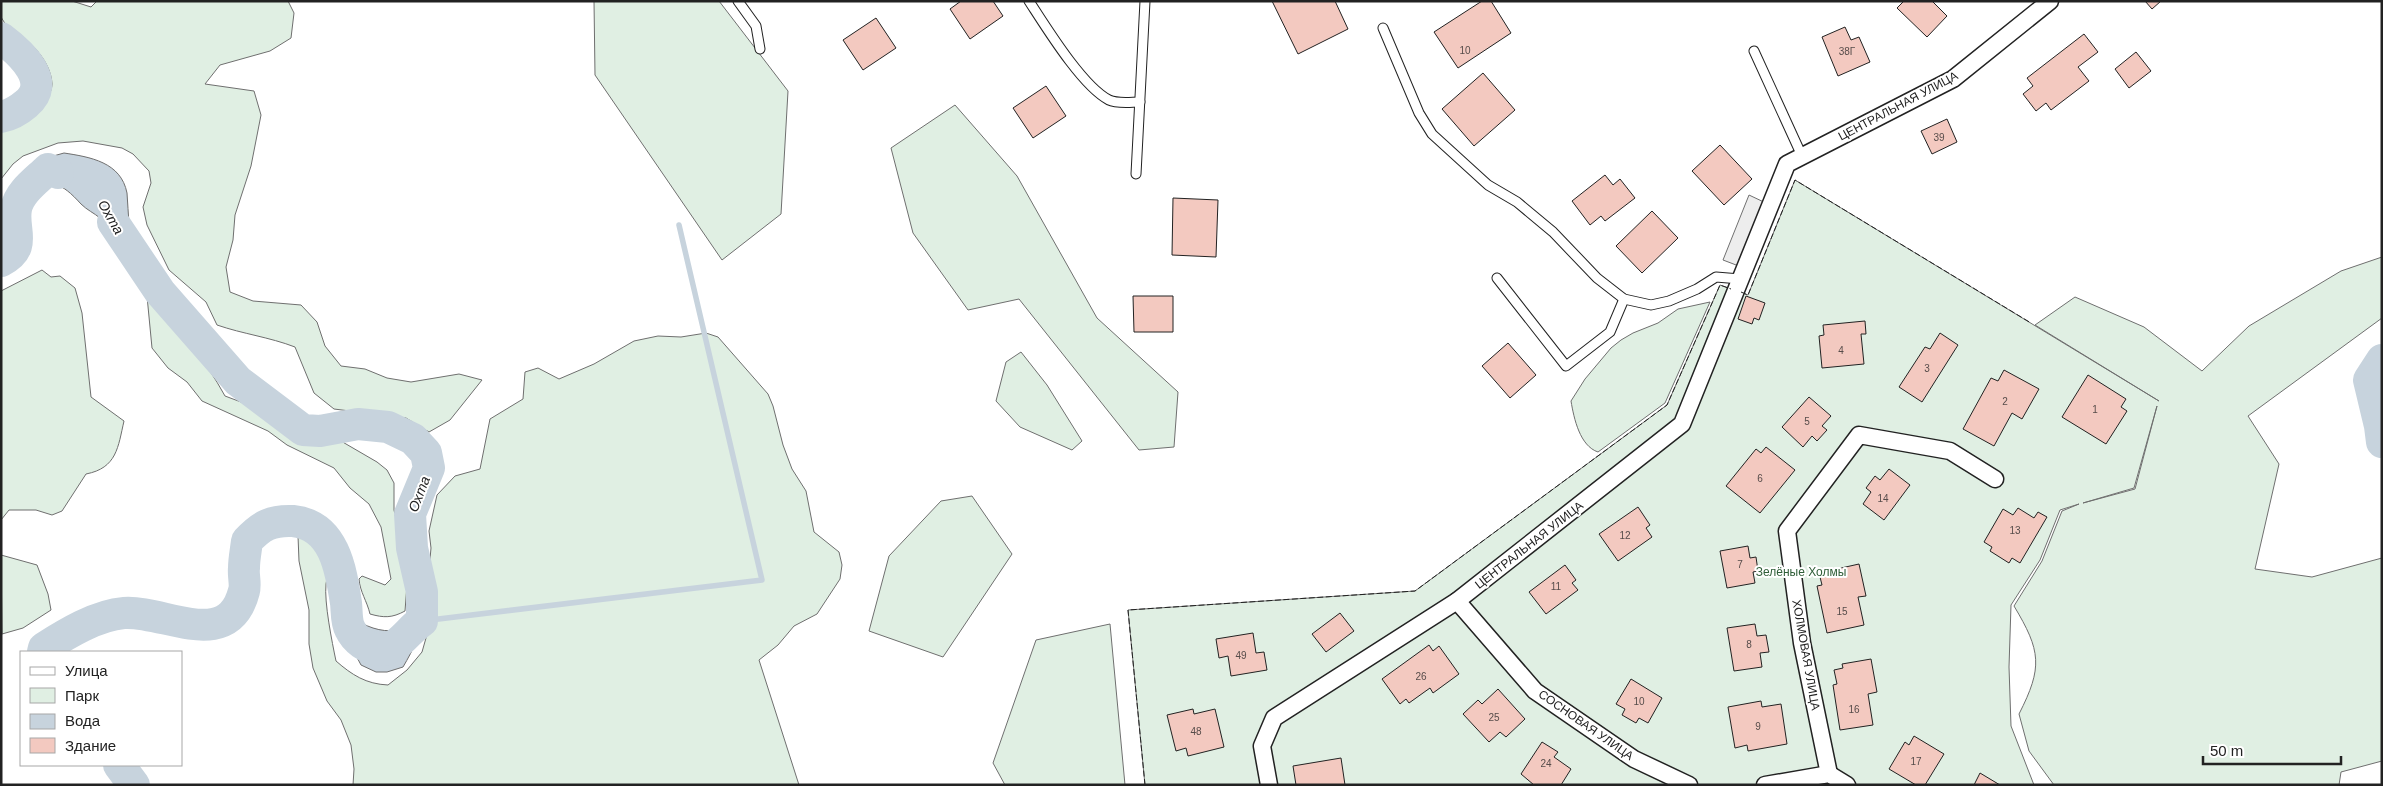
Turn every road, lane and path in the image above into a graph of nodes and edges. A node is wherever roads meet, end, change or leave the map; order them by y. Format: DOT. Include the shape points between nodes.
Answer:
graph roads {
  1 [pos="738,1"];
  2 [pos="1028,1"];
  3 [pos="1145,1"];
  4 [pos="2050,1"];
  5 [pos="1383,28"];
  6 [pos="760,49"];
  7 [pos="1754,51"];
  8 [pos="1140,102"];
  9 [pos="1802,156"];
  10 [pos="1136,174"];
  11 [pos="1497,278"];
  12 [pos="1738,285"];
  13 [pos="1624,299"];
  14 [pos="1995,479"];
  15 [pos="1458,601"];
  16 [pos="1828,774"];
  17 [pos="1270,785"];
  18 [pos="1689,785"];
  19 [pos="1765,785"];
  20 [pos="1847,785"];
  1 -- 6 [label="lane" via="756,26"];
  2 -- 8 [label="lane" via="1093,88 1110,101"];
  3 -- 8 [label="lane"];
  4 -- 9 [label="street, ЦЕНТРАЛЬНАЯ УЛИЦА" via="1953,79"];
  5 -- 13 [label="lane" via="1419,113 1432,134 1488,185 1517,202 1553,232 1597,278"];
  7 -- 9 [label="lane"];
  8 -- 10 [label="lane"];
  9 -- 12 [label="street, ЦЕНТРАЛЬНАЯ УЛИЦА" via="1787,164"];
  11 -- 13 [label="lane" via="1566,366 1610,332"];
  12 -- 13 [label="lane" via="1716,276 1697,289 1669,301 1651,305"];
  12 -- 15 [label="street, ЦЕНТРАЛЬНАЯ УЛИЦА" via="1682,424"];
  14 -- 16 [label="street, ХОЛМОВАЯ УЛИЦА" via="1950,451 1859,435 1787,531 1802,643"];
  15 -- 17 [label="street, ЦЕНТРАЛЬНАЯ УЛИЦА" via="1274,718 1262,746"];
  15 -- 18 [label="street, СОСНОВАЯ УЛИЦА" via="1535,691 1634,759"];
  16 -- 19 [label="street"];
  16 -- 20 [label="street"];
}
